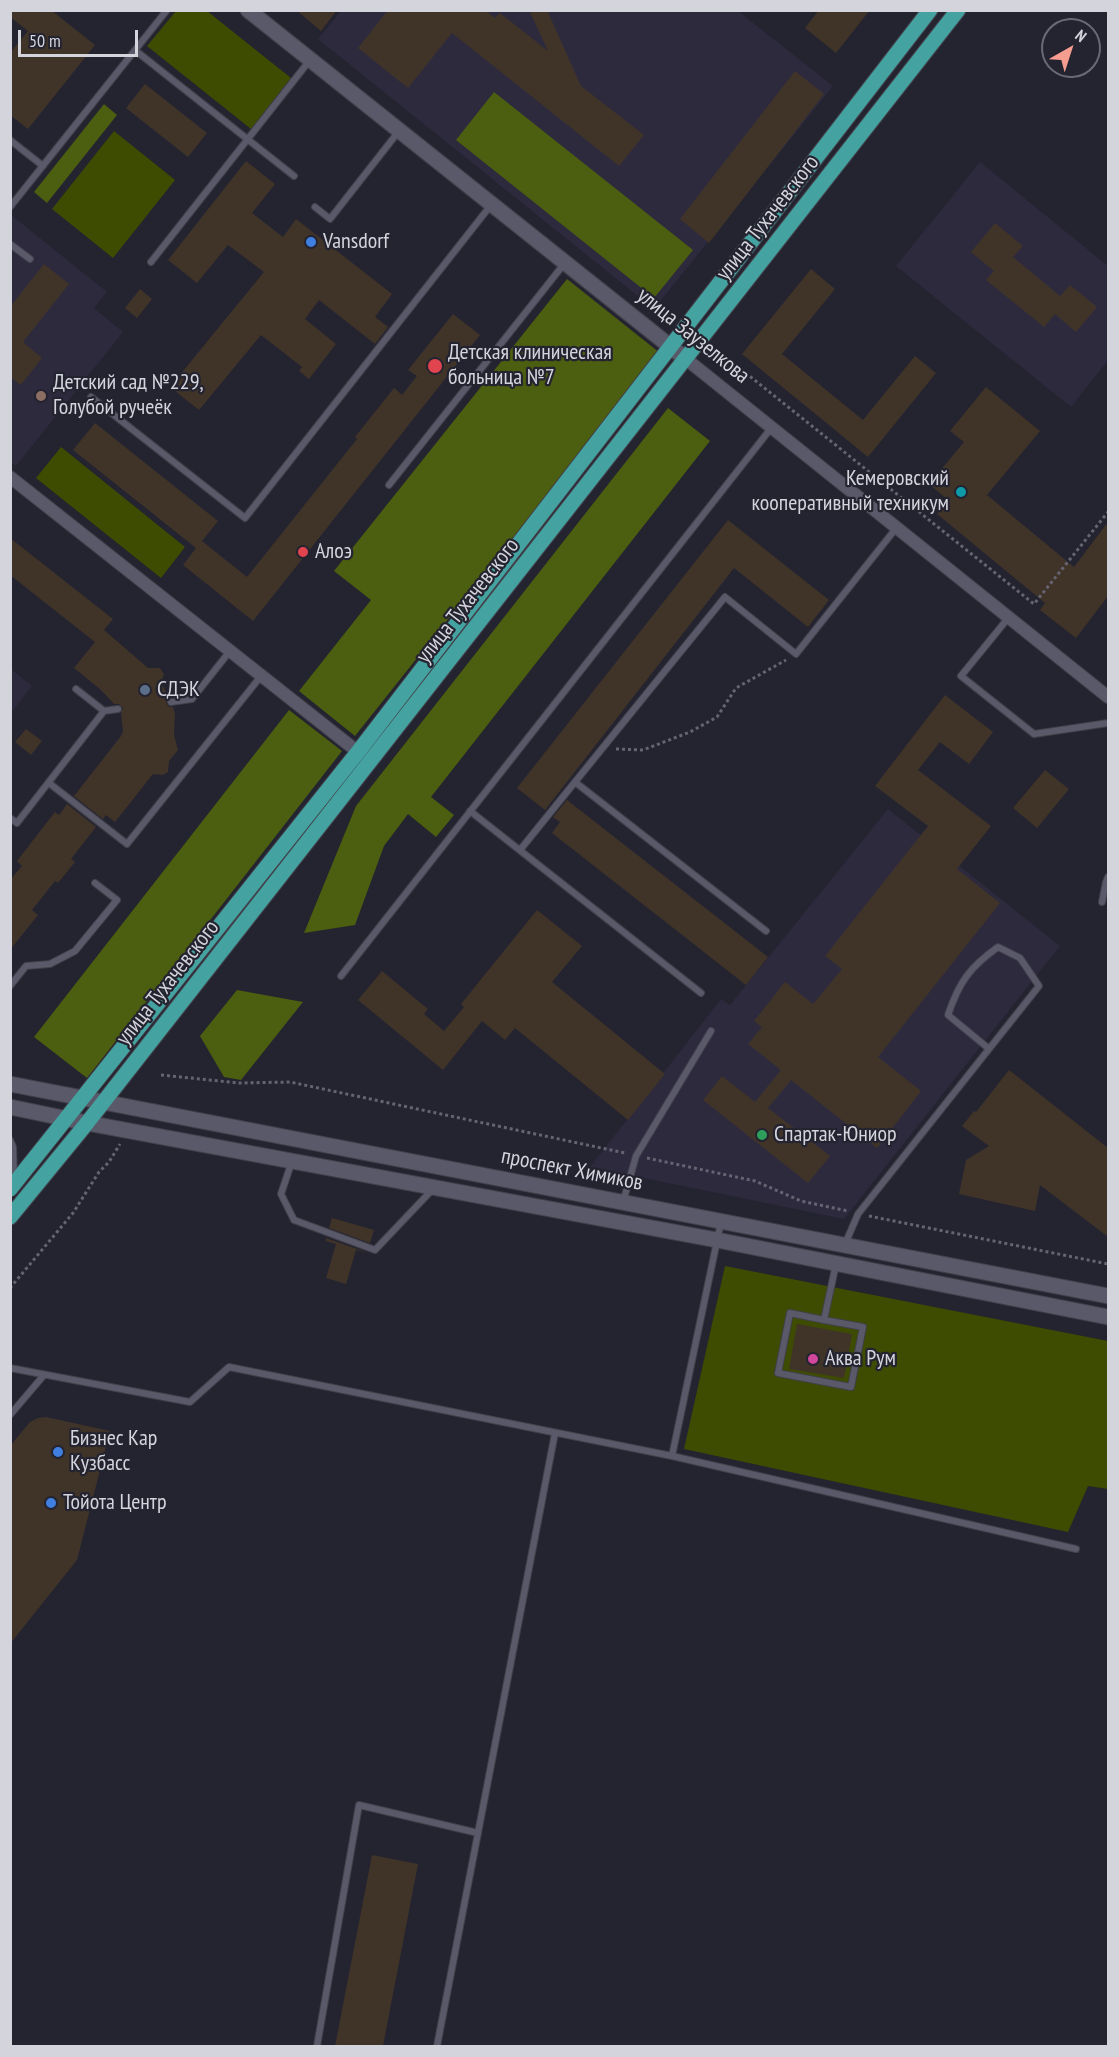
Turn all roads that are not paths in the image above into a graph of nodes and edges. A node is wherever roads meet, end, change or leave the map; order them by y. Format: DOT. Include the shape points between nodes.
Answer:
graph roads {
  1 [pos="248,10"];
  2 [pos="930,10"];
  3 [pos="958,10"];
  4 [pos="164,12"];
  5 [pos="136,51"];
  6 [pos="310,60"];
  7 [pos="400,131"];
  8 [pos="10,140"];
  9 [pos="248,140"];
  10 [pos="44,166"];
  11 [pos="294,176"];
  12 [pos="491,205"];
  13 [pos="10,207"];
  14 [pos="315,207"];
  15 [pos="10,244"];
  16 [pos="30,259"];
  17 [pos="152,262"];
  18 [pos="565,263"];
  19 [pos="671,347"];
  20 [pos="687,359"];
  21 [pos="91,397"];
  22 [pos="772,428"];
  23 [pos="11,478"];
  24 [pos="389,485"];
  25 [pos="897,527"];
  26 [pos="1009,617"];
  27 [pos="230,651"];
  28 [pos="261,676"];
  29 [pos="76,689"];
  30 [pos="1108,697"];
  31 [pos="171,702"];
  32 [pos="118,709"];
  33 [pos="104,711"];
  34 [pos="1108,723"];
  35 [pos="358,752"];
  36 [pos="575,782"];
  37 [pos="49,783"];
  38 [pos="470,811"];
  39 [pos="10,818"];
  40 [pos="520,850"];
  41 [pos="1108,877"];
  42 [pos="95,883"];
  43 [pos="1102,902"];
  44 [pos="766,931"];
  45 [pos="341,976"];
  46 [pos="10,986"];
  47 [pos="701,993"];
  48 [pos="711,1031"];
  49 [pos="988,1048"];
  50 [pos="10,1084"];
  51 [pos="83,1098"];
  52 [pos="104,1102"];
  53 [pos="10,1107"];
  54 [pos="66,1119"];
  55 [pos="87,1123"];
  56 [pos="10,1140"];
  57 [pos="292,1160"];
  58 [pos="12,1187"];
  59 [pos="434,1187"];
  60 [pos="623,1202"];
  61 [pos="10,1217"];
  62 [pos="721,1221"];
  63 [pos="717,1240"];
  64 [pos="844,1246"];
  65 [pos="836,1263"];
  66 [pos="1108,1296"];
  67 [pos="1108,1317"];
  68 [pos="824,1320"];
  69 [pos="10,1368"];
  70 [pos="44,1375"];
  71 [pos="10,1415"];
  72 [pos="555,1433"];
  73 [pos="672,1456"];
  74 [pos="1076,1549"];
  75 [pos="478,1833"];
  76 [pos="317,2046"];
  77 [pos="437,2046"];
  1 -- 6 [label="main road, улица Заузелкова"];
  2 -- 19 [label="main road, улица Тухачевского"];
  3 -- 20 [label="main road, улица Тухачевского"];
  4 -- 5 [label="lane"];
  5 -- 9 [label="lane"];
  5 -- 10 [label="lane"];
  6 -- 7 [label="main road, улица Заузелкова"];
  6 -- 9 [label="lane"];
  7 -- 12 [label="main road, улица Заузелкова"];
  7 -- 14 [label="lane" via="330,219"];
  8 -- 10 [label="lane"];
  9 -- 11 [label="lane"];
  9 -- 17 [label="lane"];
  10 -- 13 [label="lane"];
  12 -- 18 [label="main road, улица Заузелкова"];
  12 -- 21 [label="lane" via="246,518"];
  15 -- 16 [label="lane"];
  18 -- 19 [label="main road, улица Заузелкова"];
  18 -- 24 [label="lane"];
  19 -- 20 [label="main road, улица Заузелкова"];
  19 -- 35 [label="main road, улица Тухачевского"];
  20 -- 22 [label="street, улица Заузелкова"];
  20 -- 52 [label="main road, улица Тухачевского"];
  22 -- 25 [label="street, улица Заузелкова"];
  22 -- 38 [label="lane"];
  23 -- 27 [label="street"];
  25 -- 26 [label="street, улица Заузелкова"];
  25 -- 36 [label="lane" via="796,654 725,597"];
  26 -- 30 [label="street, улица Заузелкова"];
  26 -- 34 [label="lane" via="961,676 1034,734"];
  27 -- 28 [label="street"];
  27 -- 31 [label="lane" via="192,699"];
  28 -- 35 [label="street"];
  28 -- 37 [label="lane" via="127,844"];
  29 -- 33 [label="lane"];
  32 -- 33 [label="lane"];
  33 -- 37 [label="lane"];
  35 -- 51 [label="main road, улица Тухачевского"];
  36 -- 40 [label="lane"];
  36 -- 44 [label="lane"];
  37 -- 39 [label="lane" via="17,823"];
  38 -- 40 [label="lane"];
  38 -- 45 [label="lane"];
  40 -- 47 [label="lane"];
  41 -- 43 [label="lane"];
  42 -- 46 [label="lane" via="117,900 75,951 50,964 27,966"];
  48 -- 60 [label="lane" via="636,1156"];
  49 -- 49 [label="lane" via="948,1015 956,991 978,962 998,947 1020,957 1040,986"];
  49 -- 64 [label="lane" via="858,1214"];
  50 -- 51 [label="main road, проспект Химиков"];
  51 -- 52 [label="main road, проспект Химиков"];
  51 -- 54 [label="main road, улица Тухачевского"];
  52 -- 55 [label="main road, улица Тухачевского"];
  52 -- 60 [label="main road, проспект Химиков"];
  53 -- 54 [label="main road, проспект Химиков"];
  54 -- 55 [label="main road, проспект Химиков"];
  54 -- 58 [label="main road, улица Тухачевского"];
  55 -- 57 [label="main road, проспект Химиков"];
  55 -- 61 [label="main road, улица Тухачевского"];
  56 -- 58 [label="lane"];
  57 -- 59 [label="main road, проспект Химиков"];
  57 -- 59 [label="lane" via="281,1194 294,1220 375,1250"];
  59 -- 63 [label="main road, проспект Химиков"];
  60 -- 62 [label="main road, проспект Химиков"];
  62 -- 63 [label="lane"];
  62 -- 64 [label="main road, проспект Химиков"];
  63 -- 65 [label="main road, проспект Химиков"];
  63 -- 73 [label="lane"];
  64 -- 66 [label="main road, проспект Химиков"];
  65 -- 67 [label="main road, проспект Химиков"];
  65 -- 68 [label="lane"];
  68 -- 68 [label="lane" via="790,1313 778,1373 851,1388 863,1327"];
  69 -- 70 [label="lane"];
  70 -- 71 [label="lane"];
  70 -- 72 [label="lane" via="190,1402 229,1367"];
  72 -- 73 [label="lane"];
  72 -- 75 [label="lane"];
  73 -- 74 [label="lane"];
  75 -- 76 [label="lane" via="359,1805"];
  75 -- 77 [label="lane"];
}
